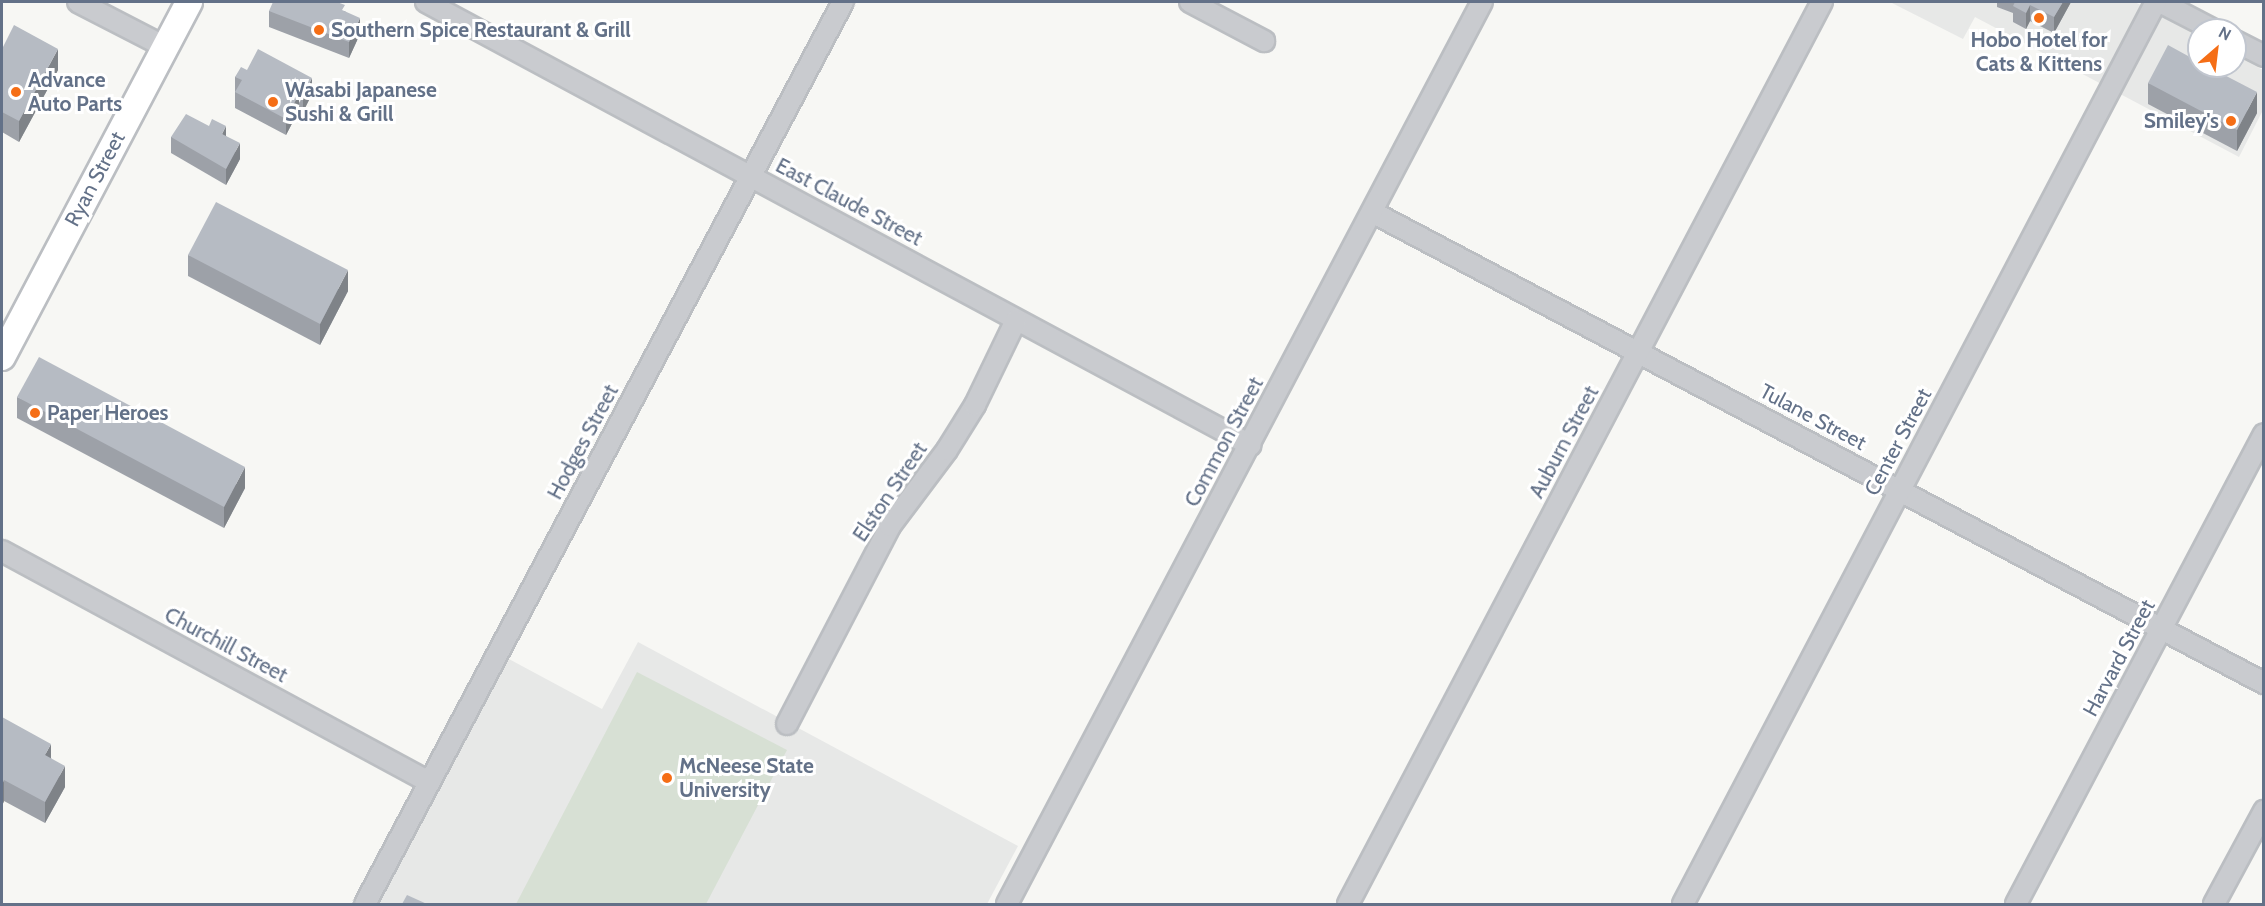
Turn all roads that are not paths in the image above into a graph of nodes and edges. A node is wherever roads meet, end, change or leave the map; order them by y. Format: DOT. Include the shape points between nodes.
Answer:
graph roads {
  1 [pos="78,2"];
  2 [pos="189,2"];
  3 [pos="426,2"];
  4 [pos="843,2"];
  5 [pos="1190,2"];
  6 [pos="1482,2"];
  7 [pos="1822,2"];
  8 [pos="2158,2"];
  9 [pos="2190,9"];
  10 [pos="1264,41"];
  11 [pos="165,47"];
  12 [pos="2247,47"];
  13 [pos="2264,56"];
  14 [pos="752,177"];
  15 [pos="1372,212"];
  16 [pos="1016,320"];
  17 [pos="1639,352"];
  18 [pos="2,357"];
  19 [pos="2264,434"];
  20 [pos="1250,445"];
  21 [pos="1900,490"];
  22 [pos="2,551"];
  23 [pos="2161,628"];
  24 [pos="2264,682"];
  25 [pos="787,724"];
  26 [pos="429,782"];
  27 [pos="2264,812"];
  28 [pos="365,904"];
  29 [pos="1008,904"];
  30 [pos="1348,904"];
  31 [pos="1683,904"];
  32 [pos="2016,904"];
  33 [pos="2214,904"];
  1 -- 11 [label="street"];
  2 -- 11 [label="main road, Ryan Street"];
  3 -- 14 [label="street, East Claude Street"];
  4 -- 14 [label="street, Hodges Street"];
  5 -- 10 [label="street"];
  6 -- 15 [label="street, Common Street"];
  7 -- 17 [label="street, Auburn Street"];
  8 -- 9 [label="street"];
  8 -- 21 [label="street, Center Street"];
  11 -- 18 [label="main road, Ryan Street"];
  12 -- 13 [label="street"];
  14 -- 16 [label="street, East Claude Street"];
  14 -- 26 [label="street, Hodges Street"];
  15 -- 17 [label="street, Tulane Street"];
  15 -- 20 [label="street, Common Street"];
  16 -- 20 [label="street, East Claude Street"];
  16 -- 25 [label="street, Elston Street" via="970,414 891,526"];
  17 -- 21 [label="street, Tulane Street"];
  17 -- 30 [label="street, Auburn Street"];
  19 -- 23 [label="street, Harvard Street"];
  20 -- 29 [label="street, Common Street"];
  21 -- 23 [label="street, Tulane Street"];
  21 -- 31 [label="street, Center Street"];
  22 -- 26 [label="street, Churchill Street"];
  23 -- 24 [label="street, Tulane Street"];
  23 -- 32 [label="street, Harvard Street"];
  26 -- 28 [label="street, Hodges Street"];
  27 -- 33 [label="street"];
}
